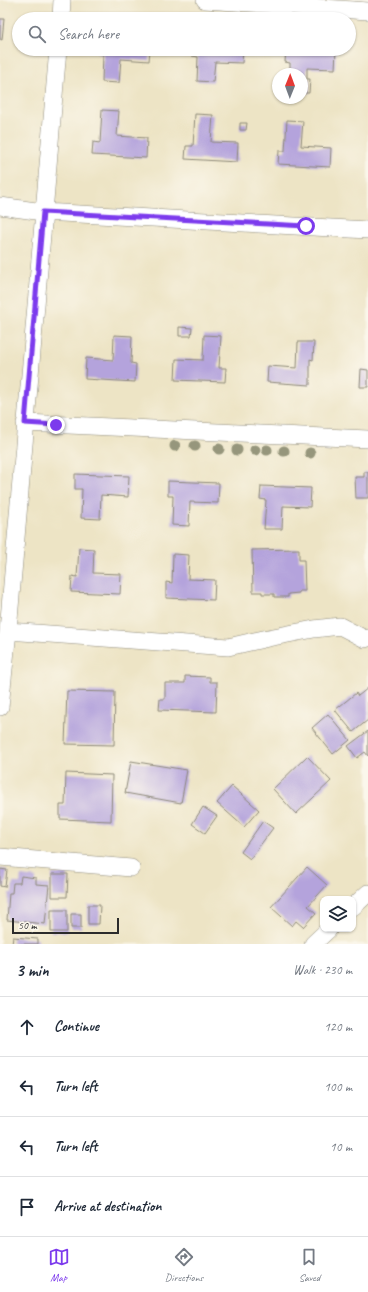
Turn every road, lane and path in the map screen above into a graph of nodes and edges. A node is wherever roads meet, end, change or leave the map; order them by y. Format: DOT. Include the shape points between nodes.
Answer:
graph roads {
  1 [pos="62,0"];
  2 [pos="205,0"];
  3 [pos="368,10"];
  4 [pos="61,12"];
  5 [pos="57,56"];
  6 [pos="0,206"];
  7 [pos="43,212"];
  8 [pos="368,230"];
  9 [pos="25,423"];
  10 [pos="368,439"];
  11 [pos="8,631"];
  12 [pos="368,638"];
  13 [pos="0,707"];
  14 [pos="0,857"];
  15 [pos="131,868"];
  16 [pos="368,893"];
  17 [pos="356,904"];
  18 [pos="326,932"];
  19 [pos="313,944"];
  1 -- 4 [label="street"];
  2 -- 3 [label="street"];
  5 -- 7 [label="street"];
  6 -- 7 [label="street"];
  7 -- 8 [label="street"];
  7 -- 9 [label="street"];
  9 -- 10 [label="street"];
  9 -- 11 [label="street"];
  11 -- 12 [label="street" via="228,647 306,630 340,626 365,639"];
  11 -- 13 [label="street"];
  14 -- 15 [label="street"];
  16 -- 17 [label="street"];
  18 -- 19 [label="street"];
}
